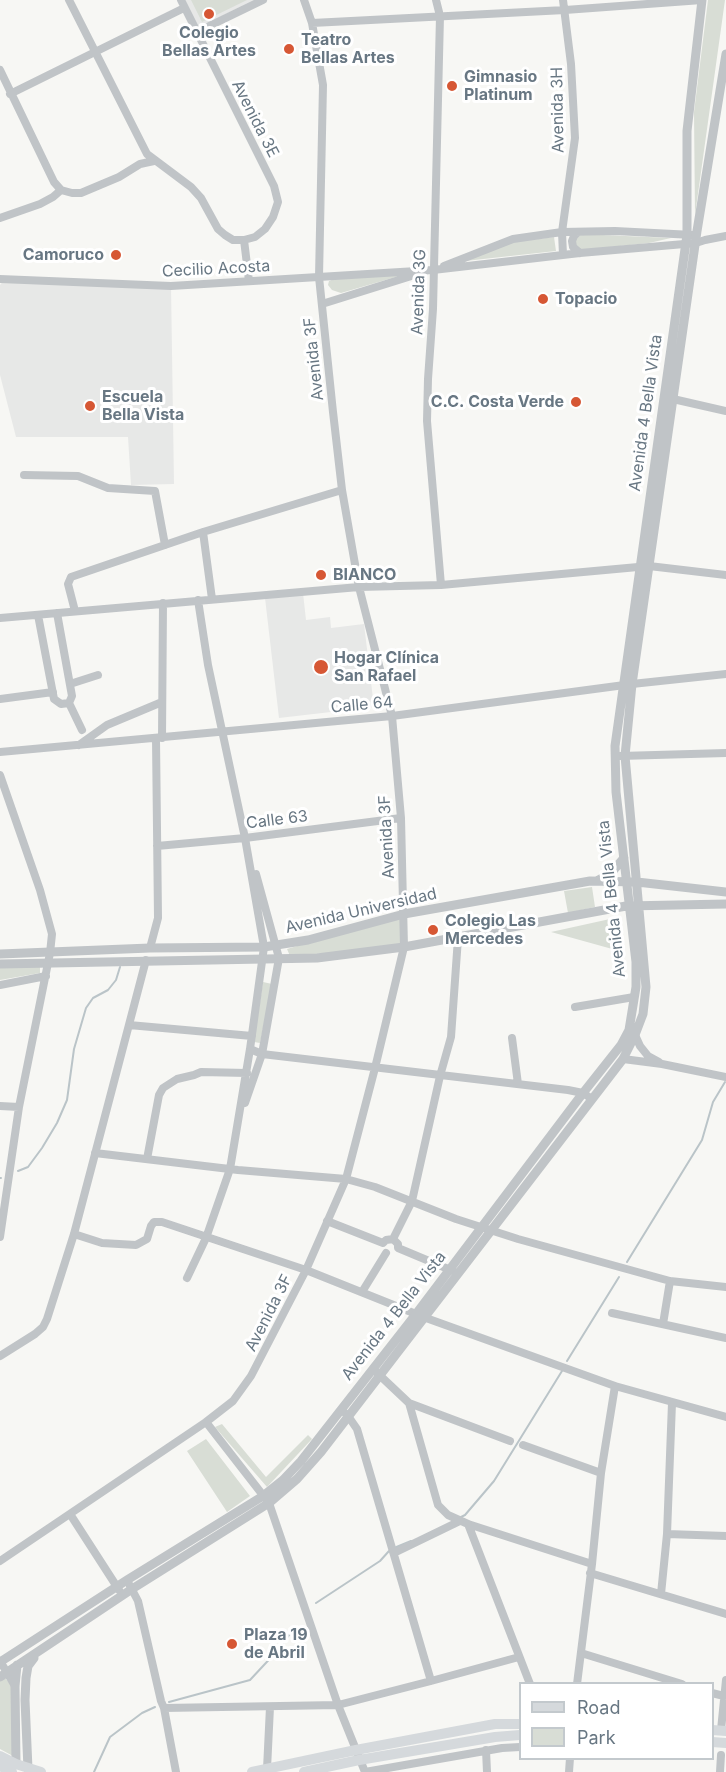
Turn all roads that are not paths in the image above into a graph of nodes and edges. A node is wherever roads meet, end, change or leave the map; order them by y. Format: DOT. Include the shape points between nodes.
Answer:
graph roads {
  1 [pos="69,0"];
  2 [pos="262,0"];
  3 [pos="304,0"];
  4 [pos="436,0"];
  5 [pos="563,0"];
  6 [pos="702,0"];
  7 [pos="182,4"];
  8 [pos="565,10"];
  9 [pos="440,16"];
  10 [pos="312,22"];
  11 [pos="197,32"];
  12 [pos="95,52"];
  13 [pos="726,54"];
  14 [pos="725,65"];
  15 [pos="0,70"];
  16 [pos="10,94"];
  17 [pos="154,160"];
  18 [pos="61,190"];
  19 [pos="0,218"];
  20 [pos="562,232"];
  21 [pos="578,232"];
  22 [pos="726,236"];
  23 [pos="244,240"];
  24 [pos="694,240"];
  25 [pos="580,253"];
  26 [pos="563,255"];
  27 [pos="433,270"];
  28 [pos="319,277"];
  29 [pos="0,279"];
  30 [pos="249,281"];
  31 [pos="322,304"];
  32 [pos="673,399"];
  33 [pos="726,411"];
  34 [pos="24,475"];
  35 [pos="342,490"];
  36 [pos="203,532"];
  37 [pos="165,545"];
  38 [pos="645,566"];
  39 [pos="726,575"];
  40 [pos="441,585"];
  41 [pos="359,587"];
  42 [pos="212,599"];
  43 [pos="198,600"];
  44 [pos="163,603"];
  45 [pos="75,611"];
  46 [pos="57,613"];
  47 [pos="38,615"];
  48 [pos="0,618"];
  49 [pos="726,674"];
  50 [pos="98,675"];
  51 [pos="70,684"];
  52 [pos="627,684"];
  53 [pos="53,692"];
  54 [pos="0,699"];
  55 [pos="162,702"];
  56 [pos="69,703"];
  57 [pos="392,716"];
  58 [pos="82,730"];
  59 [pos="221,731"];
  60 [pos="159,739"];
  61 [pos="79,745"];
  62 [pos="0,752"];
  63 [pos="726,753"];
  64 [pos="620,756"];
  65 [pos="0,775"];
  66 [pos="4,797"];
  67 [pos="401,818"];
  68 [pos="245,838"];
  69 [pos="157,846"];
  70 [pos="624,858"];
  71 [pos="597,882"];
  72 [pos="632,883"];
  73 [pos="726,892"];
  74 [pos="726,904"];
  75 [pos="634,906"];
  76 [pos="404,914"];
  77 [pos="458,938"];
  78 [pos="277,945"];
  79 [pos="264,947"];
  80 [pos="404,947"];
  81 [pos="150,948"];
  82 [pos="0,954"];
  83 [pos="49,958"];
  84 [pos="263,958"];
  85 [pos="279,958"];
  86 [pos="146,960"];
  87 [pos="0,964"];
  88 [pos="46,976"];
  89 [pos="0,985"];
  90 [pos="634,997"];
  91 [pos="574,1007"];
  92 [pos="129,1025"];
  93 [pos="635,1035"];
  94 [pos="252,1036"];
  95 [pos="512,1038"];
  96 [pos="250,1049"];
  97 [pos="262,1054"];
  98 [pos="623,1059"];
  99 [pos="663,1064"];
  100 [pos="375,1068"];
  101 [pos="247,1073"];
  102 [pos="440,1076"];
  103 [pos="726,1077"];
  104 [pos="518,1084"];
  105 [pos="583,1093"];
  106 [pos="592,1100"];
  107 [pos="0,1106"];
  108 [pos="19,1107"];
  109 [pos="238,1128"];
  110 [pos="95,1153"];
  111 [pos="147,1159"];
  112 [pos="532,1160"];
  113 [pos="541,1166"];
  114 [pos="230,1169"];
  115 [pos="346,1179"];
  116 [pos="412,1202"];
  117 [pos="327,1221"];
  118 [pos="481,1227"];
  119 [pos="492,1231"];
  120 [pos="74,1233"];
  121 [pos="0,1237"];
  122 [pos="206,1238"];
  123 [pos="393,1239"];
  124 [pos="383,1243"];
  125 [pos="398,1248"];
  126 [pos="386,1253"];
  127 [pos="450,1269"];
  128 [pos="306,1270"];
  129 [pos="459,1274"];
  130 [pos="187,1278"];
  131 [pos="670,1281"];
  132 [pos="726,1287"];
  133 [pos="362,1292"];
  134 [pos="612,1313"];
  135 [pos="416,1314"];
  136 [pos="426,1318"];
  137 [pos="663,1324"];
  138 [pos="726,1338"];
  139 [pos="0,1356"];
  140 [pos="377,1372"];
  141 [pos="615,1386"];
  142 [pos="409,1403"];
  143 [pos="672,1403"];
  144 [pos="345,1413"];
  145 [pos="726,1417"];
  146 [pos="206,1422"];
  147 [pos="510,1441"];
  148 [pos="524,1445"];
  149 [pos="600,1473"];
  150 [pos="266,1499"];
  151 [pos="70,1514"];
  152 [pos="464,1523"];
  153 [pos="667,1534"];
  154 [pos="726,1536"];
  155 [pos="394,1553"];
  156 [pos="0,1561"];
  157 [pos="592,1564"];
  158 [pos="590,1573"];
  159 [pos="127,1580"];
  160 [pos="117,1587"];
  161 [pos="132,1589"];
  162 [pos="661,1594"];
  163 [pos="123,1596"];
  164 [pos="726,1614"];
  165 [pos="23,1649"];
  166 [pos="581,1653"];
  167 [pos="38,1654"];
  168 [pos="519,1656"];
  169 [pos="0,1662"];
  170 [pos="8,1673"];
  171 [pos="726,1680"];
  172 [pos="431,1682"];
  173 [pos="530,1682"];
  174 [pos="577,1682"];
  175 [pos="679,1682"];
  176 [pos="714,1694"];
  177 [pos="724,1696"];
  178 [pos="338,1705"];
  179 [pos="270,1707"];
  180 [pos="164,1708"];
  181 [pos="519,1724"];
  182 [pos="720,1730"];
  183 [pos="519,1735"];
  184 [pos="519,1747"];
  185 [pos="502,1748"];
  186 [pos="486,1750"];
  187 [pos="358,1755"];
  188 [pos="720,1755"];
  189 [pos="0,1756"];
  190 [pos="0,1766"];
  191 [pos="15,1769"];
  192 [pos="267,1769"];
  193 [pos="28,1770"];
  194 [pos="41,1772"];
  195 [pos="176,1772"];
  196 [pos="252,1772"];
  197 [pos="304,1772"];
  198 [pos="365,1772"];
  199 [pos="488,1772"];
  200 [pos="720,1772"];
  1 -- 12 [label="street"];
  2 -- 11 [label="street"];
  3 -- 10 [label="street, Avenida 3F"];
  4 -- 9 [label="street, Avenida 3G"];
  5 -- 8 [label="street, Avenida 3H"];
  6 -- 8 [label="street"];
  6 -- 24 [label="street, Avenida 4 Bella Vista" via="687,131"];
  7 -- 11 [label="street, Avenida 3E"];
  7 -- 12 [label="street"];
  8 -- 9 [label="street"];
  8 -- 20 [label="street, Avenida 3H" via="575,138"];
  9 -- 10 [label="street"];
  9 -- 27 [label="street, Avenida 3G"];
  10 -- 28 [label="street, Avenida 3F" via="323,85"];
  11 -- 23 [label="street, Avenida 3E" via="274,186 278,202 265,229"];
  12 -- 16 [label="street"];
  12 -- 17 [label="street" via="147,154"];
  13 -- 14 [label="street, Avenida 4 Bella Vista"];
  14 -- 24 [label="street, Avenida 4 Bella Vista"];
  15 -- 16 [label="street"];
  16 -- 18 [label="street"];
  17 -- 18 [label="street" via="81,193"];
  17 -- 23 [label="street" via="191,187 218,229 234,240"];
  18 -- 19 [label="street" via="40,204"];
  20 -- 21 [label="street, Cecilio Acosta"];
  20 -- 26 [label="street, Avenida 3H"];
  20 -- 27 [label="street, Cecilio Acosta" via="513,239"];
  21 -- 24 [label="street, Cecilio Acosta" via="615,231"];
  21 -- 25 [label="street" via="572,241"];
  22 -- 24 [label="street"];
  23 -- 30 [label="street"];
  24 -- 25 [label="street, Cecilio Acosta"];
  24 -- 32 [label="street, Avenida 4 Bella Vista"];
  24 -- 38 [label="street, Avenida 4 Bella Vista"];
  25 -- 26 [label="street, Cecilio Acosta"];
  26 -- 27 [label="street, Cecilio Acosta"];
  27 -- 28 [label="street, Cecilio Acosta"];
  27 -- 31 [label="street"];
  27 -- 40 [label="street, Avenida 3G" via="427,421"];
  28 -- 30 [label="street, Cecilio Acosta"];
  28 -- 31 [label="street, Avenida 3F"];
  29 -- 30 [label="street, Cecilio Acosta" via="171,286"];
  31 -- 35 [label="street, Avenida 3F"];
  32 -- 33 [label="street"];
  32 -- 38 [label="street, Avenida 4 Bella Vista"];
  34 -- 37 [label="street" via="78,476 108,488 155,491"];
  35 -- 36 [label="street"];
  35 -- 41 [label="street, Avenida 3F"];
  36 -- 37 [label="street"];
  36 -- 42 [label="street"];
  37 -- 45 [label="street" via="71,577 68,584"];
  38 -- 39 [label="street"];
  38 -- 40 [label="street"];
  38 -- 52 [label="street, Avenida 4 Bella Vista"];
  40 -- 41 [label="street"];
  41 -- 42 [label="street"];
  41 -- 57 [label="street, Avenida 3F"];
  42 -- 43 [label="street"];
  43 -- 44 [label="street"];
  43 -- 59 [label="street"];
  44 -- 45 [label="street"];
  44 -- 55 [label="street"];
  45 -- 46 [label="street"];
  46 -- 47 [label="street"];
  46 -- 51 [label="street"];
  47 -- 48 [label="street"];
  47 -- 53 [label="street"];
  49 -- 52 [label="street, Calle 64"];
  50 -- 51 [label="street"];
  51 -- 56 [label="street"];
  52 -- 57 [label="street, Calle 64"];
  52 -- 64 [label="street, Avenida 4 Bella Vista"];
  53 -- 54 [label="street"];
  53 -- 56 [label="street" via="57,703"];
  55 -- 60 [label="street"];
  55 -- 61 [label="street" via="107,726"];
  56 -- 58 [label="street"];
  57 -- 59 [label="street, Calle 64"];
  57 -- 67 [label="street, Avenida 3F"];
  59 -- 60 [label="street, Calle 64"];
  59 -- 68 [label="street"];
  60 -- 61 [label="street, Calle 64"];
  60 -- 69 [label="street"];
  61 -- 62 [label="street, Calle 64"];
  63 -- 64 [label="street"];
  64 -- 70 [label="street, Avenida 4 Bella Vista" via="616,792"];
  64 -- 72 [label="street, Avenida 4 Bella Vista"];
  65 -- 66 [label="street"];
  66 -- 83 [label="street" via="52,927"];
  67 -- 68 [label="street, Calle 63"];
  67 -- 76 [label="street, Avenida 3F"];
  68 -- 69 [label="street, Calle 63"];
  68 -- 78 [label="street"];
  68 -- 79 [label="street"];
  69 -- 81 [label="street" via="158,918"];
  70 -- 71 [label="street"];
  70 -- 72 [label="street, Avenida 4 Bella Vista"];
  71 -- 72 [label="street, Avenida Universidad"];
  71 -- 76 [label="street, Avenida Universidad"];
  72 -- 73 [label="street, Avenida Universidad"];
  72 -- 75 [label="street, Avenida 4 Bella Vista"];
  74 -- 75 [label="street, Avenida Universidad"];
  75 -- 77 [label="street, Avenida Universidad"];
  75 -- 90 [label="street, Avenida 4 Bella Vista"];
  75 -- 93 [label="street, Avenida 4 Bella Vista" via="646,987 643,1014"];
  76 -- 78 [label="street, Avenida Universidad"];
  76 -- 80 [label="street, Avenida 3F"];
  77 -- 80 [label="street, Avenida Universidad"];
  77 -- 102 [label="street" via="451,1037"];
  78 -- 79 [label="street, Avenida Universidad"];
  78 -- 85 [label="street"];
  79 -- 81 [label="street, Avenida Universidad"];
  79 -- 84 [label="street"];
  80 -- 85 [label="street, Avenida Universidad" via="317,958"];
  80 -- 100 [label="street, Avenida 3F"];
  81 -- 83 [label="street, Avenida Universidad"];
  82 -- 83 [label="street, Avenida Universidad"];
  83 -- 86 [label="street, Avenida Universidad"];
  83 -- 87 [label="street, Avenida Universidad"];
  83 -- 88 [label="street"];
  84 -- 85 [label="street, Avenida Universidad"];
  84 -- 86 [label="street, Avenida Universidad"];
  84 -- 94 [label="street"];
  85 -- 97 [label="street"];
  86 -- 92 [label="street"];
  88 -- 89 [label="street"];
  88 -- 108 [label="street"];
  90 -- 91 [label="street"];
  90 -- 105 [label="street, Avenida 4 Bella Vista" via="629,1030"];
  92 -- 94 [label="street"];
  92 -- 110 [label="street"];
  93 -- 98 [label="street, Avenida 4 Bella Vista"];
  93 -- 99 [label="street" via="648,1056"];
  94 -- 96 [label="street"];
  95 -- 104 [label="street"];
  96 -- 97 [label="street"];
  96 -- 101 [label="street"];
  97 -- 100 [label="street"];
  97 -- 109 [label="street"];
  98 -- 99 [label="street"];
  98 -- 106 [label="street, Avenida 4 Bella Vista"];
  99 -- 103 [label="street"];
  100 -- 102 [label="street"];
  100 -- 115 [label="street, Avenida 3F"];
  101 -- 109 [label="street"];
  101 -- 111 [label="street" via="201,1072 163,1088"];
  102 -- 104 [label="street"];
  102 -- 116 [label="street"];
  104 -- 105 [label="street"];
  105 -- 106 [label="street"];
  105 -- 112 [label="street, Avenida 4 Bella Vista"];
  106 -- 113 [label="street, Avenida 4 Bella Vista"];
  107 -- 108 [label="street"];
  108 -- 121 [label="street"];
  109 -- 114 [label="street"];
  110 -- 111 [label="street"];
  110 -- 120 [label="street"];
  111 -- 114 [label="street"];
  112 -- 113 [label="street"];
  112 -- 118 [label="street, Avenida 4 Bella Vista"];
  113 -- 119 [label="street, Avenida 4 Bella Vista"];
  114 -- 115 [label="street"];
  114 -- 122 [label="street"];
  115 -- 116 [label="street"];
  115 -- 117 [label="street, Avenida 3F"];
  116 -- 118 [label="street"];
  116 -- 123 [label="street"];
  117 -- 124 [label="street"];
  117 -- 128 [label="street, Avenida 3F"];
  118 -- 119 [label="street"];
  118 -- 127 [label="street, Avenida 4 Bella Vista"];
  119 -- 129 [label="street, Avenida 4 Bella Vista"];
  119 -- 131 [label="street"];
  120 -- 122 [label="street" via="102,1244 136,1245 147,1239 154,1222 162,1222"];
  120 -- 139 [label="street" via="43,1328"];
  122 -- 128 [label="street"];
  122 -- 130 [label="street"];
  123 -- 124 [label="street"];
  123 -- 125 [label="street"];
  124 -- 126 [label="street"];
  125 -- 126 [label="street"];
  125 -- 127 [label="street"];
  126 -- 133 [label="street"];
  127 -- 129 [label="street"];
  127 -- 135 [label="street, Avenida 4 Bella Vista"];
  128 -- 133 [label="street"];
  128 -- 146 [label="street, Avenida 3F" via="251,1376 233,1401"];
  129 -- 136 [label="street, Avenida 4 Bella Vista"];
  131 -- 132 [label="street"];
  131 -- 137 [label="street"];
  133 -- 135 [label="street"];
  134 -- 137 [label="street"];
  135 -- 136 [label="street"];
  135 -- 140 [label="street, Avenida 4 Bella Vista"];
  136 -- 140 [label="street, Avenida 4 Bella Vista"];
  136 -- 141 [label="street"];
  137 -- 138 [label="street"];
  140 -- 142 [label="street"];
  140 -- 144 [label="street, Avenida 4 Bella Vista"];
  141 -- 143 [label="street"];
  141 -- 149 [label="street"];
  142 -- 147 [label="street"];
  142 -- 152 [label="street" via="438,1505"];
  143 -- 145 [label="street"];
  143 -- 153 [label="street"];
  144 -- 150 [label="street, Avenida 4 Bella Vista" via="321,1452 297,1479"];
  144 -- 155 [label="street" via="357,1429"];
  146 -- 150 [label="street"];
  146 -- 151 [label="street, Avenida 3F"];
  148 -- 149 [label="street"];
  149 -- 157 [label="street"];
  150 -- 159 [label="street, Avenida 4 Bella Vista"];
  150 -- 161 [label="street, Avenida 4 Bella Vista"];
  150 -- 178 [label="street"];
  151 -- 156 [label="street, Avenida 3F"];
  151 -- 160 [label="street"];
  152 -- 155 [label="street"];
  152 -- 157 [label="street"];
  152 -- 168 [label="street"];
  153 -- 154 [label="street"];
  153 -- 162 [label="street"];
  155 -- 172 [label="street"];
  157 -- 158 [label="street"];
  158 -- 162 [label="street"];
  158 -- 166 [label="street"];
  159 -- 160 [label="street, Avenida 4 Bella Vista"];
  159 -- 161 [label="street"];
  160 -- 163 [label="street"];
  160 -- 165 [label="street, Avenida 4 Bella Vista"];
  161 -- 163 [label="street, Avenida 4 Bella Vista"];
  161 -- 180 [label="street"];
  162 -- 164 [label="street"];
  163 -- 167 [label="street, Avenida 4 Bella Vista"];
  165 -- 169 [label="street, Avenida 4 Bella Vista"];
  165 -- 170 [label="street"];
  166 -- 174 [label="street"];
  166 -- 175 [label="street"];
  167 -- 170 [label="street, Avenida 4 Bella Vista"];
  167 -- 193 [label="street" via="28,1666 26,1678"];
  168 -- 172 [label="street"];
  168 -- 173 [label="street"];
  169 -- 170 [label="street"];
  170 -- 191 [label="street" via="15,1686"];
  171 -- 177 [label="street"];
  172 -- 178 [label="street"];
  176 -- 177 [label="street"];
  177 -- 182 [label="street"];
  178 -- 179 [label="street"];
  178 -- 187 [label="street"];
  179 -- 180 [label="street"];
  179 -- 192 [label="street"];
  180 -- 195 [label="street"];
  181 -- 187 [label="main road" via="495,1725"];
  183 -- 185 [label="street"];
  183 -- 187 [label="main road"];
  184 -- 185 [label="street"];
  185 -- 186 [label="street"];
  186 -- 198 [label="street"];
  186 -- 199 [label="street"];
  187 -- 192 [label="main road"];
  187 -- 197 [label="main road"];
  187 -- 198 [label="street"];
  188 -- 200 [label="street"];
  189 -- 191 [label="main road"];
  190 -- 191 [label="main road"];
  191 -- 193 [label="main road"];
  192 -- 196 [label="main road"];
  193 -- 194 [label="main road"];
}
